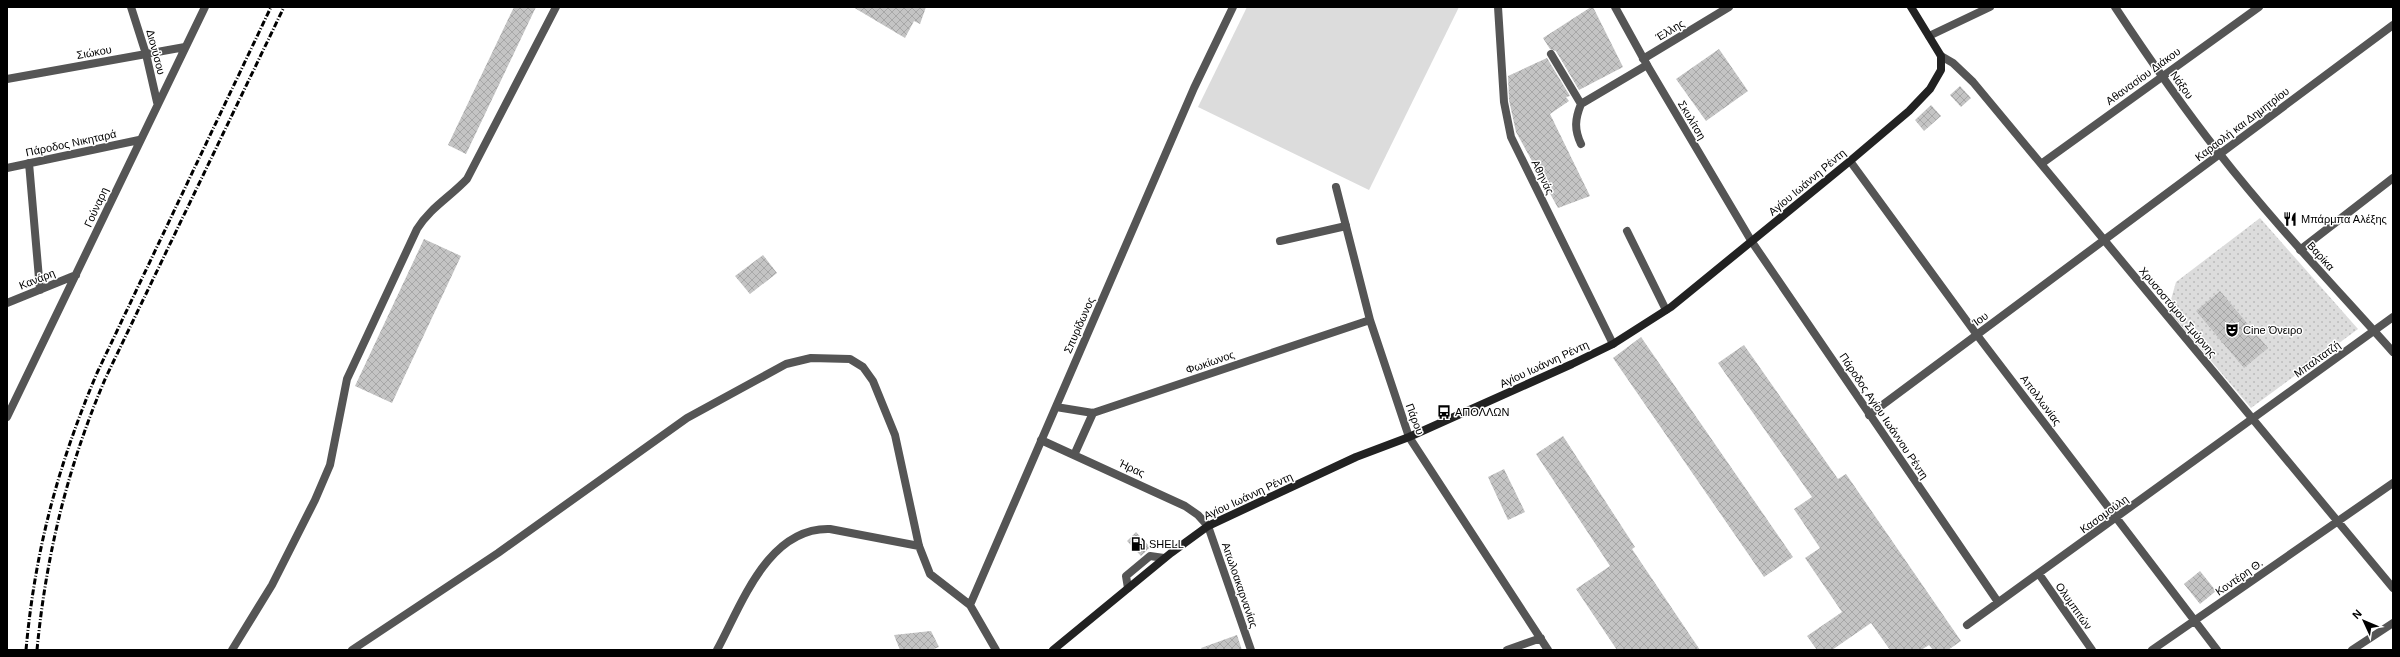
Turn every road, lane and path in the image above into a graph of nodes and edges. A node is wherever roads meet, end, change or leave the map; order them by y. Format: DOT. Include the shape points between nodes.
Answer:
graph roads {
  1 [pos="132,7"];
  2 [pos="205,7"];
  3 [pos="556,7"];
  4 [pos="1233,7"];
  5 [pos="1498,7"];
  6 [pos="1615,7"];
  7 [pos="1729,7"];
  8 [pos="1911,7"];
  9 [pos="1990,7"];
  10 [pos="2115,7"];
  11 [pos="2259,7"];
  12 [pos="2393,25"];
  13 [pos="1930,36"];
  14 [pos="185,47"];
  15 [pos="146,54"];
  16 [pos="1551,54"];
  17 [pos="1941,56"];
  18 [pos="1645,62"];
  19 [pos="2161,76"];
  20 [pos="7,79"];
  21 [pos="157,102"];
  22 [pos="1581,104"];
  23 [pos="139,140"];
  24 [pos="1580,144"];
  25 [pos="2220,154"];
  26 [pos="1850,161"];
  27 [pos="28,163"];
  28 [pos="2040,164"];
  29 [pos="7,168"];
  30 [pos="2393,178"];
  31 [pos="1336,187"];
  32 [pos="1346,226"];
  33 [pos="1627,231"];
  34 [pos="2104,240"];
  35 [pos="1280,241"];
  36 [pos="1752,242"];
  37 [pos="2300,250"];
  38 [pos="76,275"];
  39 [pos="40,290"];
  40 [pos="7,303"];
  41 [pos="1666,310"];
  42 [pos="2393,317"];
  43 [pos="1370,320"];
  44 [pos="2374,331"];
  45 [pos="1977,335"];
  46 [pos="1613,344"];
  47 [pos="2393,352"];
  48 [pos="1056,407"];
  49 [pos="1093,413"];
  50 [pos="1869,415"];
  51 [pos="7,417"];
  52 [pos="2254,419"];
  53 [pos="1409,437"];
  54 [pos="1041,440"];
  55 [pos="1075,453"];
  56 [pos="2393,483"];
  57 [pos="2118,518"];
  58 [pos="2338,521"];
  59 [pos="1208,526"];
  60 [pos="918,546"];
  61 [pos="2039,574"];
  62 [pos="2393,588"];
  63 [pos="1998,602"];
  64 [pos="970,605"];
  65 [pos="2195,621"];
  66 [pos="2393,623"];
  67 [pos="1967,625"];
  68 [pos="1541,638"];
  69 [pos="232,650"];
  70 [pos="352,650"];
  71 [pos="717,650"];
  72 [pos="996,650"];
  73 [pos="1053,650"];
  74 [pos="1251,650"];
  75 [pos="1508,650"];
  76 [pos="1548,650"];
  77 [pos="2092,650"];
  78 [pos="2152,650"];
  79 [pos="2216,650"];
  80 [pos="2352,650"];
  1 -- 15 [label="street, Διονύσου"];
  2 -- 14 [label="street, Γούναρη"];
  3 -- 69 [label="street" via="467,179 426,214 417,229 347,379 330,465 315,500 272,585"];
  4 -- 48 [label="street, Σπυρίδωνος" via="1194,88"];
  5 -- 46 [label="street, Αθηνάς" via="1504,102 1511,137"];
  6 -- 18 [label="street, Σκυλίτση"];
  7 -- 18 [label="street, Έλλης"];
  8 -- 13 [label="street"];
  9 -- 13 [label="street"];
  10 -- 19 [label="street, Νάξου"];
  11 -- 19 [label="street, Αθανασίου Διάκου"];
  12 -- 25 [label="street, Καραολή και Δημητρίου"];
  13 -- 17 [label="street"];
  14 -- 15 [label="street, Σιώκου"];
  14 -- 21 [label="street, Γούναρη"];
  15 -- 20 [label="street, Σιώκου"];
  15 -- 21 [label="street, Διονύσου"];
  16 -- 22 [label="street"];
  17 -- 26 [label="street, Αγίου Ιωάννη Ρέντη" via="1941,70 1921,100"];
  17 -- 28 [label="street, Χρυσοστόμου Σμύρνης" via="1953,63 1973,82"];
  18 -- 22 [label="street, Έλλης"];
  18 -- 36 [label="street, Σκυλίτση"];
  19 -- 25 [label="street, Νάξου"];
  19 -- 28 [label="street, Αθανασίου Διάκου"];
  21 -- 23 [label="street, Γούναρη"];
  22 -- 24 [label="street" via="1575,120"];
  23 -- 27 [label="street, Πάροδος Νικηταρά"];
  23 -- 38 [label="street, Γούναρη"];
  25 -- 34 [label="street, Καραολή και Δημητρίου"];
  25 -- 37 [label="street, Βαρίκα"];
  26 -- 36 [label="street, Αγίου Ιωάννη Ρέντη"];
  26 -- 45 [label="street, Απολλωνίας"];
  27 -- 29 [label="street, Πάροδος Νικηταρά"];
  27 -- 39 [label="street"];
  28 -- 34 [label="street, Χρυσοστόμου Σμύρνης"];
  30 -- 37 [label="street"];
  31 -- 32 [label="street, Πάρου"];
  32 -- 35 [label="street"];
  32 -- 43 [label="street, Πάρου"];
  33 -- 41 [label="street"];
  34 -- 45 [label="street, Ίου"];
  34 -- 52 [label="street, Χρυσοστόμου Σμύρνης"];
  36 -- 41 [label="street, Αγίου Ιωάννη Ρέντη"];
  36 -- 50 [label="street, Πάροδος Αγίου Ιωάννου Ρέντη"];
  37 -- 44 [label="street, Βαρίκα"];
  38 -- 39 [label="street, Κανάρη"];
  38 -- 51 [label="street, Γούναρη"];
  39 -- 40 [label="street, Κανάρη"];
  41 -- 46 [label="street, Αγίου Ιωάννη Ρέντη"];
  42 -- 44 [label="street, Μπαλτατζή"];
  43 -- 49 [label="street, Φωκίωνος"];
  43 -- 53 [label="street, Πάρου"];
  44 -- 47 [label="street, Βαρίκα"];
  44 -- 52 [label="street, Μπαλτατζή"];
  45 -- 50 [label="street, Ίου"];
  45 -- 57 [label="street, Απολλωνίας"];
  46 -- 53 [label="street, Αγίου Ιωάννη Ρέντη"];
  48 -- 49 [label="street, Φωκίωνος"];
  48 -- 54 [label="street, Σπυρίδωνος"];
  49 -- 55 [label="street"];
  50 -- 63 [label="street, Πάροδος Αγίου Ιωάννου Ρέντη"];
  52 -- 57 [label="street, Κασομούλη"];
  52 -- 58 [label="street, Χρυσοστόμου Σμύρνης"];
  53 -- 59 [label="street, Αγίου Ιωάννη Ρέντη" via="1356,458"];
  53 -- 68 [label="street, Πάρου"];
  54 -- 55 [label="street, Ήρας"];
  54 -- 64 [label="street, Σπυρίδωνος"];
  55 -- 59 [label="street, Ήρας" via="1185,506"];
  56 -- 58 [label="street, Κοντέρη Θ."];
  57 -- 61 [label="street, Κασομούλη"];
  57 -- 65 [label="street, Απολλωνίας"];
  58 -- 62 [label="street, Χρυσοστόμου Σμύρνης"];
  58 -- 65 [label="street, Κοντέρη Θ."];
  59 -- 73 [label="street, Αγίου Ιωάννη Ρέντη" via="1164,558"];
  59 -- 74 [label="street, Αιτωλοακαρνανίας"];
  60 -- 64 [label="street" via="930,574"];
  60 -- 70 [label="street" via="895,435 873,380 863,367 850,359 805,359 786,364 687,418 498,553"];
  60 -- 71 [label="street" via="830,529 818,529 792,539 767,560"];
  61 -- 63 [label="street, Κασομούλη"];
  61 -- 77 [label="street, Ολυμπιτών"];
  63 -- 67 [label="street, Κασομούλη"];
  64 -- 72 [label="street"];
  65 -- 78 [label="street, Κοντέρη Θ."];
  65 -- 79 [label="street, Απολλωνίας"];
  66 -- 80 [label="street"];
  68 -- 75 [label="street"];
  68 -- 76 [label="street, Πάρου"];
}
